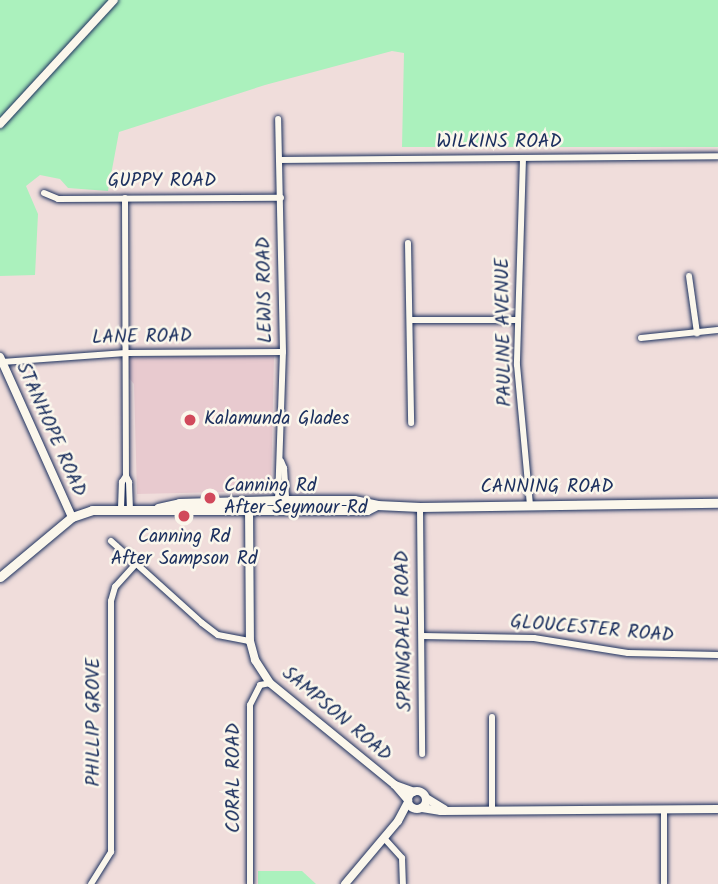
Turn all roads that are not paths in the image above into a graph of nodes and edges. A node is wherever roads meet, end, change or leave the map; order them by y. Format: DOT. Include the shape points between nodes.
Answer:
graph roads {
  1 [pos="114,0"];
  2 [pos="278,119"];
  3 [pos="0,124"];
  4 [pos="718,156"];
  5 [pos="523,158"];
  6 [pos="281,160"];
  7 [pos="44,193"];
  8 [pos="125,198"];
  9 [pos="281,198"];
  10 [pos="408,243"];
  11 [pos="689,276"];
  12 [pos="411,320"];
  13 [pos="517,320"];
  14 [pos="718,330"];
  15 [pos="697,332"];
  16 [pos="640,338"];
  17 [pos="283,352"];
  18 [pos="126,353"];
  19 [pos="1,359"];
  20 [pos="411,423"];
  21 [pos="282,500"];
  22 [pos="718,503"];
  23 [pos="377,505"];
  24 [pos="530,506"];
  25 [pos="249,507"];
  26 [pos="420,507"];
  27 [pos="125,508"];
  28 [pos="281,510"];
  29 [pos="72,517"];
  30 [pos="111,541"];
  31 [pos="136,564"];
  32 [pos="0,577"];
  33 [pos="422,636"];
  34 [pos="250,641"];
  35 [pos="718,655"];
  36 [pos="270,683"];
  37 [pos="492,717"];
  38 [pos="422,754"];
  39 [pos="395,785"];
  40 [pos="414,792"];
  41 [pos="426,798"];
  42 [pos="408,801"];
  43 [pos="718,808"];
  44 [pos="419,809"];
  45 [pos="444,809"];
  46 [pos="492,809"];
  47 [pos="664,810"];
  48 [pos="398,821"];
  49 [pos="384,838"];
  50 [pos="91,884"];
  51 [pos="250,884"];
  52 [pos="345,884"];
  53 [pos="403,884"];
  54 [pos="664,884"];
  1 -- 3 [label="street"];
  2 -- 6 [label="street, LEWIS ROAD"];
  4 -- 5 [label="street, WILKINS ROAD"];
  5 -- 6 [label="street, WILKINS ROAD"];
  5 -- 13 [label="street, PAULINE AVENUE"];
  6 -- 9 [label="street, LEWIS ROAD"];
  7 -- 8 [label="street, GUPPY ROAD" via="58,198"];
  8 -- 9 [label="street, GUPPY ROAD"];
  8 -- 18 [label="street"];
  9 -- 17 [label="street, LEWIS ROAD"];
  10 -- 12 [label="street"];
  11 -- 15 [label="street"];
  12 -- 13 [label="street"];
  12 -- 20 [label="street"];
  13 -- 24 [label="street, PAULINE AVENUE"];
  14 -- 15 [label="street"];
  15 -- 16 [label="street"];
  17 -- 18 [label="street, LANE ROAD"];
  17 -- 21 [label="street, LEWIS ROAD" via="278,468"];
  18 -- 19 [label="street, LANE ROAD"];
  18 -- 27 [label="street" via="126,476 130,482"];
  19 -- 29 [label="street, STANHOPE ROAD"];
  21 -- 23 [label="main road, CANNING ROAD" via="354,500"];
  21 -- 25 [label="main road, CANNING ROAD"];
  21 -- 28 [label="street, LEWIS ROAD"];
  22 -- 24 [label="main road, CANNING ROAD"];
  23 -- 26 [label="main road, CANNING ROAD"];
  23 -- 28 [label="main road, CANNING ROAD" via="367,510"];
  24 -- 26 [label="main road, CANNING ROAD"];
  25 -- 27 [label="main road, CANNING ROAD"];
  25 -- 28 [label="main road, CANNING ROAD"];
  25 -- 34 [label="street, SAMPSON ROAD"];
  26 -- 33 [label="street, SPRINGDALE ROAD"];
  27 -- 29 [label="main road, CANNING ROAD" via="92,510"];
  29 -- 32 [label="main road, CANNING ROAD"];
  30 -- 31 [label="street"];
  31 -- 34 [label="street" via="218,635"];
  31 -- 50 [label="street, PHILLIP GROVE" via="115,587 111,601 111,852"];
  33 -- 35 [label="street, GLOUCESTER ROAD" via="534,638 628,653"];
  33 -- 38 [label="street, SPRINGDALE ROAD"];
  34 -- 36 [label="street, SAMPSON ROAD" via="255,660"];
  36 -- 39 [label="street, SAMPSON ROAD"];
  36 -- 51 [label="street, CORAL ROAD" via="260,685 250,705"];
  37 -- 46 [label="street"];
  39 -- 40 [label="street, SAMPSON ROAD"];
  39 -- 42 [label="street, SAMPSON ROAD"];
  40 -- 41 [label="street, SAMPSON ROAD"];
  40 -- 42 [label="street"];
  41 -- 44 [label="street"];
  41 -- 45 [label="street"];
  42 -- 44 [label="street, SAMPSON ROAD"];
  42 -- 48 [label="street"];
  43 -- 47 [label="street"];
  44 -- 45 [label="street"];
  44 -- 48 [label="street"];
  45 -- 46 [label="street"];
  46 -- 47 [label="street"];
  47 -- 54 [label="street"];
  48 -- 49 [label="street"];
  49 -- 52 [label="street"];
  49 -- 53 [label="street" via="400,853"];
}
